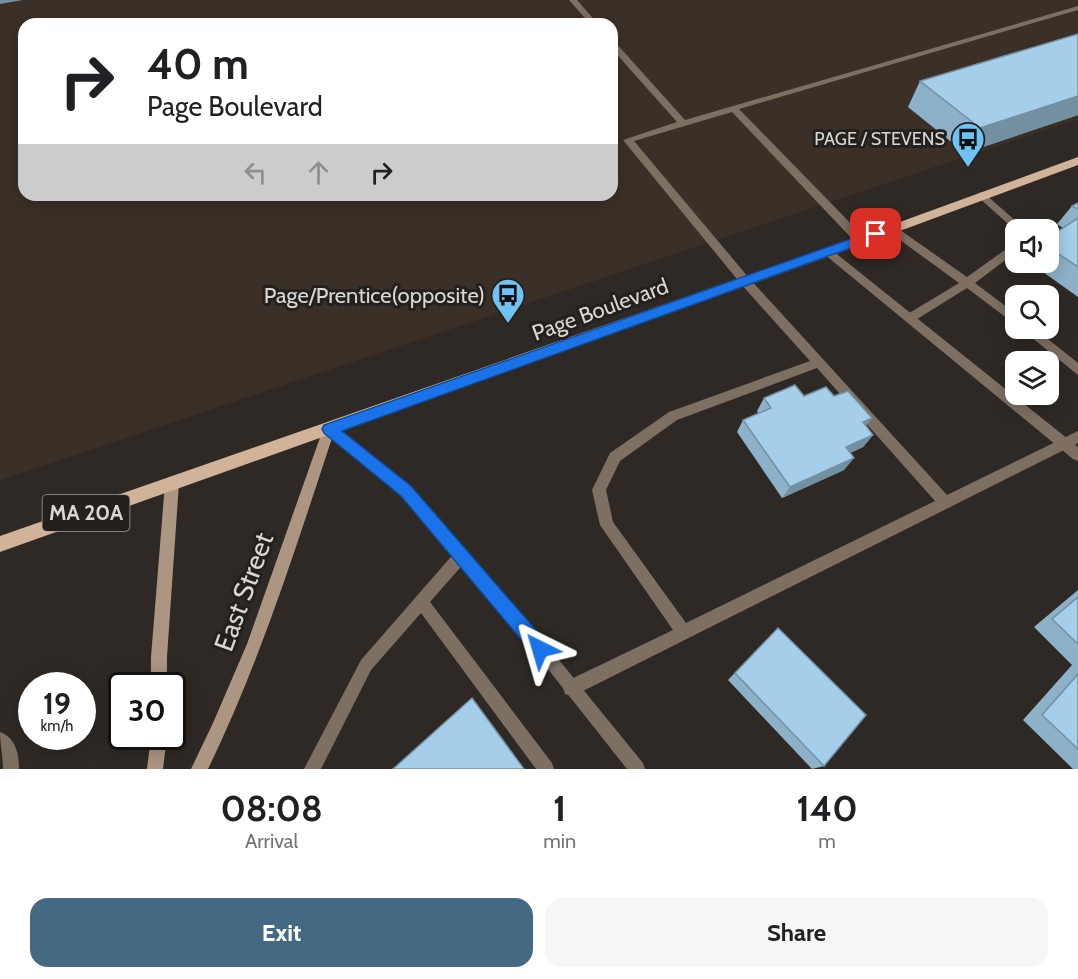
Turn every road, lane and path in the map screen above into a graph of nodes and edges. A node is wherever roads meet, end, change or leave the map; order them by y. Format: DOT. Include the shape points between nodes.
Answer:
graph roads {
  1 [pos="573,0"];
  2 [pos="1078,8"];
  3 [pos="589,18"];
  4 [pos="618,51"];
  5 [pos="733,108"];
  6 [pos="683,123"];
  7 [pos="1078,161"];
  8 [pos="981,195"];
  9 [pos="1008,219"];
  10 [pos="893,229"];
  11 [pos="860,240"];
  12 [pos="828,251"];
  13 [pos="1005,254"];
  14 [pos="745,281"];
  15 [pos="967,283"];
  16 [pos="1005,312"];
  17 [pos="910,318"];
  18 [pos="1039,339"];
  19 [pos="818,363"];
  20 [pos="1078,370"];
  21 [pos="329,429"];
  22 [pos="1078,437"];
  23 [pos="1065,445"];
  24 [pos="1078,455"];
  25 [pos="172,483"];
  26 [pos="945,503"];
  27 [pos="0,544"];
  28 [pos="461,556"];
  29 [pos="421,602"];
  30 [pos="683,632"];
  31 [pos="159,672"];
  32 [pos="571,688"];
  33 [pos="0,740"];
  34 [pos="159,750"];
  35 [pos="10,769"];
  36 [pos="155,769"];
  37 [pos="199,769"];
  38 [pos="312,769"];
  39 [pos="546,769"];
  40 [pos="637,769"];
  1 -- 3 [label="street"];
  2 -- 5 [label="street"];
  4 -- 6 [label="street"];
  5 -- 6 [label="street"];
  5 -- 11 [label="street"];
  6 -- 14 [label="street" via="628,140"];
  7 -- 8 [label="main road, Page Boulevard / MA 20A"];
  8 -- 9 [label="street"];
  8 -- 10 [label="main road, Page Boulevard / MA 20A"];
  10 -- 11 [label="main road, Page Boulevard / MA 20A"];
  10 -- 15 [label="street"];
  11 -- 12 [label="main road, Page Boulevard / MA 20A"];
  12 -- 14 [label="main road, Page Boulevard / MA 20A"];
  12 -- 17 [label="street"];
  13 -- 15 [label="street"];
  14 -- 19 [label="street"];
  14 -- 21 [label="main road, Page Boulevard / MA 20A"];
  15 -- 16 [label="street"];
  15 -- 17 [label="street"];
  17 -- 23 [label="street"];
  18 -- 20 [label="street"];
  19 -- 26 [label="street"];
  19 -- 30 [label="street" via="673,416 615,457 598,490 607,525"];
  21 -- 25 [label="main road, Page Boulevard / MA 20A"];
  21 -- 28 [label="street" via="406,491"];
  21 -- 37 [label="main road, East Street" via="263,623"];
  22 -- 23 [label="street"];
  23 -- 24 [label="street"];
  23 -- 26 [label="street"];
  25 -- 27 [label="main road, Page Boulevard / MA 20A"];
  25 -- 31 [label="main road"];
  26 -- 30 [label="street"];
  28 -- 29 [label="street"];
  28 -- 32 [label="street"];
  29 -- 38 [label="street" via="366,665"];
  29 -- 39 [label="street"];
  30 -- 32 [label="street"];
  32 -- 40 [label="street"];
  33 -- 35 [label="street" via="11,754"];
  34 -- 36 [label="main road"];
}
